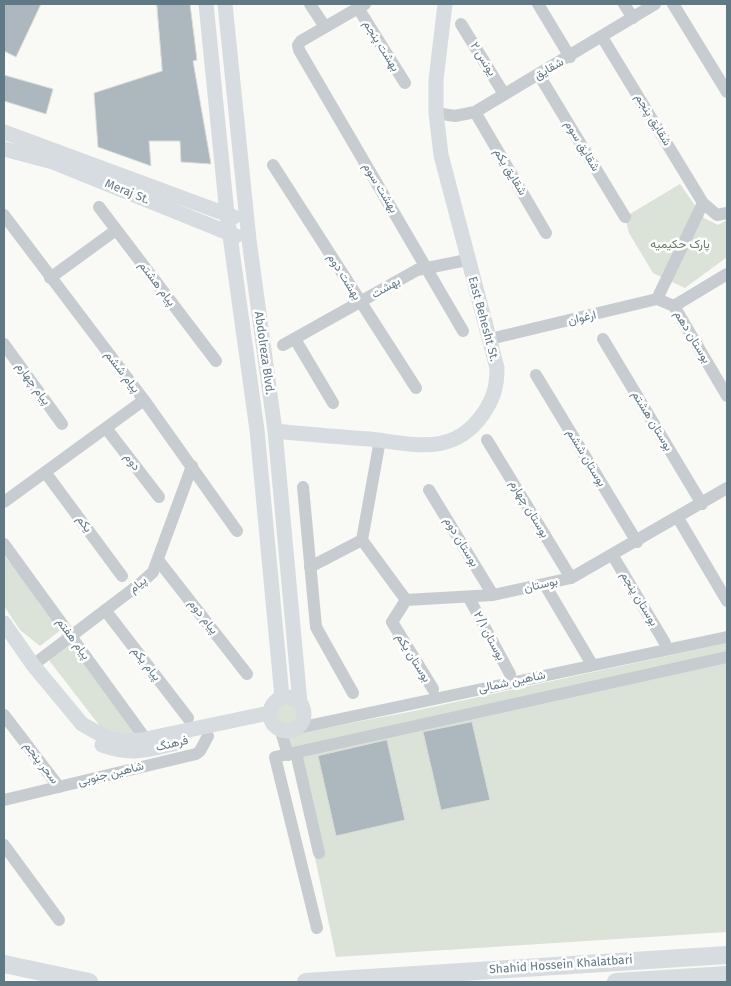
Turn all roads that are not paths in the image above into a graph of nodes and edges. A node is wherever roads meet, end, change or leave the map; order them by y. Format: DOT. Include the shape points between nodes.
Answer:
graph roads {
  1 [pos="206,4"];
  2 [pos="225,4"];
  3 [pos="310,4"];
  4 [pos="445,4"];
  5 [pos="538,4"];
  6 [pos="624,4"];
  7 [pos="655,4"];
  8 [pos="673,4"];
  9 [pos="361,6"];
  10 [pos="633,18"];
  11 [pos="461,24"];
  12 [pos="325,27"];
  13 [pos="602,37"];
  14 [pos="570,57"];
  15 [pos="539,75"];
  16 [pos="405,83"];
  17 [pos="727,92"];
  18 [pos="504,94"];
  19 [pos="475,112"];
  20 [pos="436,113"];
  21 [pos="4,132"];
  22 [pos="4,149"];
  23 [pos="273,166"];
  24 [pos="703,203"];
  25 [pos="99,207"];
  26 [pos="727,213"];
  27 [pos="227,214"];
  28 [pos="625,217"];
  29 [pos="5,219"];
  30 [pos="247,222"];
  31 [pos="116,230"];
  32 [pos="546,233"];
  33 [pos="230,234"];
  34 [pos="249,240"];
  35 [pos="467,260"];
  36 [pos="427,267"];
  37 [pos="727,274"];
  38 [pos="50,278"];
  39 [pos="656,299"];
  40 [pos="360,302"];
  41 [pos="674,306"];
  42 [pos="463,331"];
  43 [pos="490,339"];
  44 [pos="603,339"];
  45 [pos="4,344"];
  46 [pos="216,361"];
  47 [pos="536,374"];
  48 [pos="416,388"];
  49 [pos="727,396"];
  50 [pos="144,400"];
  51 [pos="333,403"];
  52 [pos="62,424"];
  53 [pos="106,428"];
  54 [pos="256,430"];
  55 [pos="275,431"];
  56 [pos="380,440"];
  57 [pos="487,440"];
  58 [pos="192,466"];
  59 [pos="45,472"];
  60 [pos="303,487"];
  61 [pos="727,488"];
  62 [pos="429,490"];
  63 [pos="159,497"];
  64 [pos="4,502"];
  65 [pos="702,504"];
  66 [pos="678,518"];
  67 [pos="237,531"];
  68 [pos="362,540"];
  69 [pos="637,542"];
  70 [pos="4,544"];
  71 [pos="613,556"];
  72 [pos="158,560"];
  73 [pos="310,566"];
  74 [pos="122,576"];
  75 [pos="571,578"];
  76 [pos="545,585"];
  77 [pos="493,595"];
  78 [pos="469,598"];
  79 [pos="406,600"];
  80 [pos="727,600"];
  81 [pos="105,610"];
  82 [pos="4,623"];
  83 [pos="72,636"];
  84 [pos="727,637"];
  85 [pos="665,643"];
  86 [pos="727,657"];
  87 [pos="590,662"];
  88 [pos="33,665"];
  89 [pos="247,674"];
  90 [pos="510,674"];
  91 [pos="433,689"];
  92 [pos="353,693"];
  93 [pos="282,698"];
  94 [pos="300,703"];
  95 [pos="4,715"];
  96 [pos="188,718"];
  97 [pos="274,722"];
  98 [pos="84,728"];
  99 [pos="298,728"];
  100 [pos="142,734"];
  101 [pos="208,736"];
  102 [pos="292,754"];
  103 [pos="59,787"];
  104 [pos="4,800"];
  105 [pos="4,845"];
  106 [pos="319,854"];
  107 [pos="59,920"];
  108 [pos="317,928"];
  109 [pos="727,955"];
  110 [pos="4,964"];
  111 [pos="727,975"];
  112 [pos="89,982"];
  113 [pos="306,982"];
  114 [pos="616,982"];
  1 -- 27 [label="main road, Abdolreza Blvd."];
  2 -- 30 [label="main road, Abdolreza Blvd."];
  3 -- 12 [label="street"];
  4 -- 20 [label="main road, East Behesht St." via="436,80"];
  5 -- 14 [label="street"];
  6 -- 10 [label="street"];
  7 -- 10 [label="street, شقایق"];
  8 -- 17 [label="street"];
  9 -- 12 [label="street"];
  9 -- 16 [label="street, بهشت پنجم"];
  10 -- 13 [label="street, شقایق"];
  11 -- 18 [label="street, یونس ۲"];
  12 -- 36 [label="street, بهشت سوم" via="301,41 299,50"];
  13 -- 14 [label="street, شقایق"];
  13 -- 24 [label="street, شقایق پنجم"];
  14 -- 15 [label="street, شقایق"];
  15 -- 18 [label="street, شقایق"];
  15 -- 28 [label="street, شقایق سوم"];
  18 -- 19 [label="street, شقایق"];
  19 -- 20 [label="street, شقایق" via="455,116"];
  19 -- 32 [label="street, شقایق یکم"];
  20 -- 35 [label="main road, East Behesht St." via="441,155"];
  21 -- 27 [label="main road, Meraj St."];
  22 -- 33 [label="main road, Meraj St." via="53,162"];
  23 -- 40 [label="street, بهشت دوم"];
  24 -- 26 [label="street" via="717,215"];
  24 -- 39 [label="street"];
  25 -- 31 [label="street, پیام هشتم"];
  27 -- 30 [label="main road, Meraj St."];
  27 -- 33 [label="main road, Abdolreza Blvd."];
  29 -- 38 [label="street, پیام ششم"];
  30 -- 34 [label="main road, Abdolreza Blvd."];
  31 -- 38 [label="street"];
  31 -- 46 [label="street, پیام هشتم"];
  33 -- 34 [label="main road, Meraj St."];
  33 -- 54 [label="main road, Abdolreza Blvd."];
  34 -- 55 [label="main road, Abdolreza Blvd."];
  35 -- 36 [label="street, بهشت"];
  35 -- 43 [label="main road, East Behesht St."];
  36 -- 40 [label="street, بهشت"];
  36 -- 42 [label="street, بهشت سوم"];
  37 -- 41 [label="street, بوستان دهم"];
  38 -- 50 [label="street, پیام ششم"];
  39 -- 41 [label="street"];
  39 -- 43 [label="street, ارغوان"];
  40 -- 48 [label="street, بهشت دوم"];
  40 -- 51 [label="street, بهشت" via="289,342"];
  41 -- 49 [label="street, بوستان دهم"];
  43 -- 56 [label="main road, East Behesht St." via="497,368 497,386 490,404 465,435 449,442 421,446"];
  44 -- 65 [label="street, بوستان هشتم"];
  45 -- 52 [label="street, پیام چهارم"];
  47 -- 69 [label="street, بوستان ششم"];
  50 -- 53 [label="street"];
  50 -- 58 [label="street, پیام ششم"];
  53 -- 59 [label="street"];
  53 -- 63 [label="street, دوم"];
  54 -- 55 [label="street"];
  54 -- 93 [label="main road, Abdolreza Blvd."];
  55 -- 56 [label="main road, East Behesht St."];
  55 -- 94 [label="main road, Abdolreza Blvd."];
  56 -- 68 [label="street"];
  57 -- 75 [label="street, بوستان چهارم"];
  58 -- 67 [label="street, پیام ششم"];
  58 -- 72 [label="street, پیام"];
  59 -- 64 [label="street"];
  59 -- 74 [label="street, یکم"];
  60 -- 73 [label="street"];
  61 -- 65 [label="street, بوستان"];
  62 -- 77 [label="street, بوستان دوم"];
  65 -- 66 [label="street, بوستان"];
  66 -- 69 [label="street, بوستان"];
  66 -- 80 [label="street"];
  68 -- 73 [label="street"];
  68 -- 79 [label="street"];
  69 -- 71 [label="street, بوستان"];
  70 -- 83 [label="street, پیام هفتم"];
  71 -- 75 [label="street, بوستان"];
  71 -- 85 [label="street, بوستان پنجم"];
  72 -- 81 [label="street, پیام" via="141,583"];
  72 -- 89 [label="street, پیام دوم"];
  73 -- 92 [label="street" via="316,626"];
  75 -- 76 [label="street, بوستان"];
  76 -- 77 [label="street, بوستان"];
  76 -- 87 [label="street"];
  77 -- 78 [label="street, بوستان"];
  78 -- 79 [label="street, بوستان"];
  78 -- 90 [label="street, بوستان ۲/۱"];
  79 -- 91 [label="street, بوستان یکم" via="392,622"];
  81 -- 83 [label="street, پیام"];
  81 -- 96 [label="street, پیام یکم"];
  82 -- 88 [label="main road, فرهنگ"];
  83 -- 88 [label="street, پیام"];
  83 -- 100 [label="street, پیام هفتم"];
  84 -- 99 [label="street, شاهین شمالی"];
  86 -- 102 [label="street"];
  88 -- 98 [label="main road, فرهنگ"];
  93 -- 94 [label="main road" via="292,698"];
  93 -- 97 [label="main road" via="273,703"];
  94 -- 99 [label="main road" via="304,713"];
  95 -- 103 [label="street, سحر پنجم"];
  97 -- 98 [label="main road, فرهنگ" via="124,741"];
  97 -- 99 [label="main road" via="287,732"];
  97 -- 101 [label="main road, فرهنگ"];
  97 -- 102 [label="street"];
  98 -- 101 [label="main road, فرهنگ" via="102,745 122,752 144,751"];
  101 -- 103 [label="street, شاهین جنوبی" via="196,754"];
  102 -- 106 [label="street"];
  102 -- 108 [label="street" via="275,757"];
  103 -- 104 [label="street, شاهین جنوبی"];
  105 -- 107 [label="street"];
  109 -- 113 [label="highway, Shahid Hossein Khalatbari"];
  110 -- 112 [label="highway"];
  111 -- 114 [label="highway, Shahid Hossein Khalatbari"];
}
